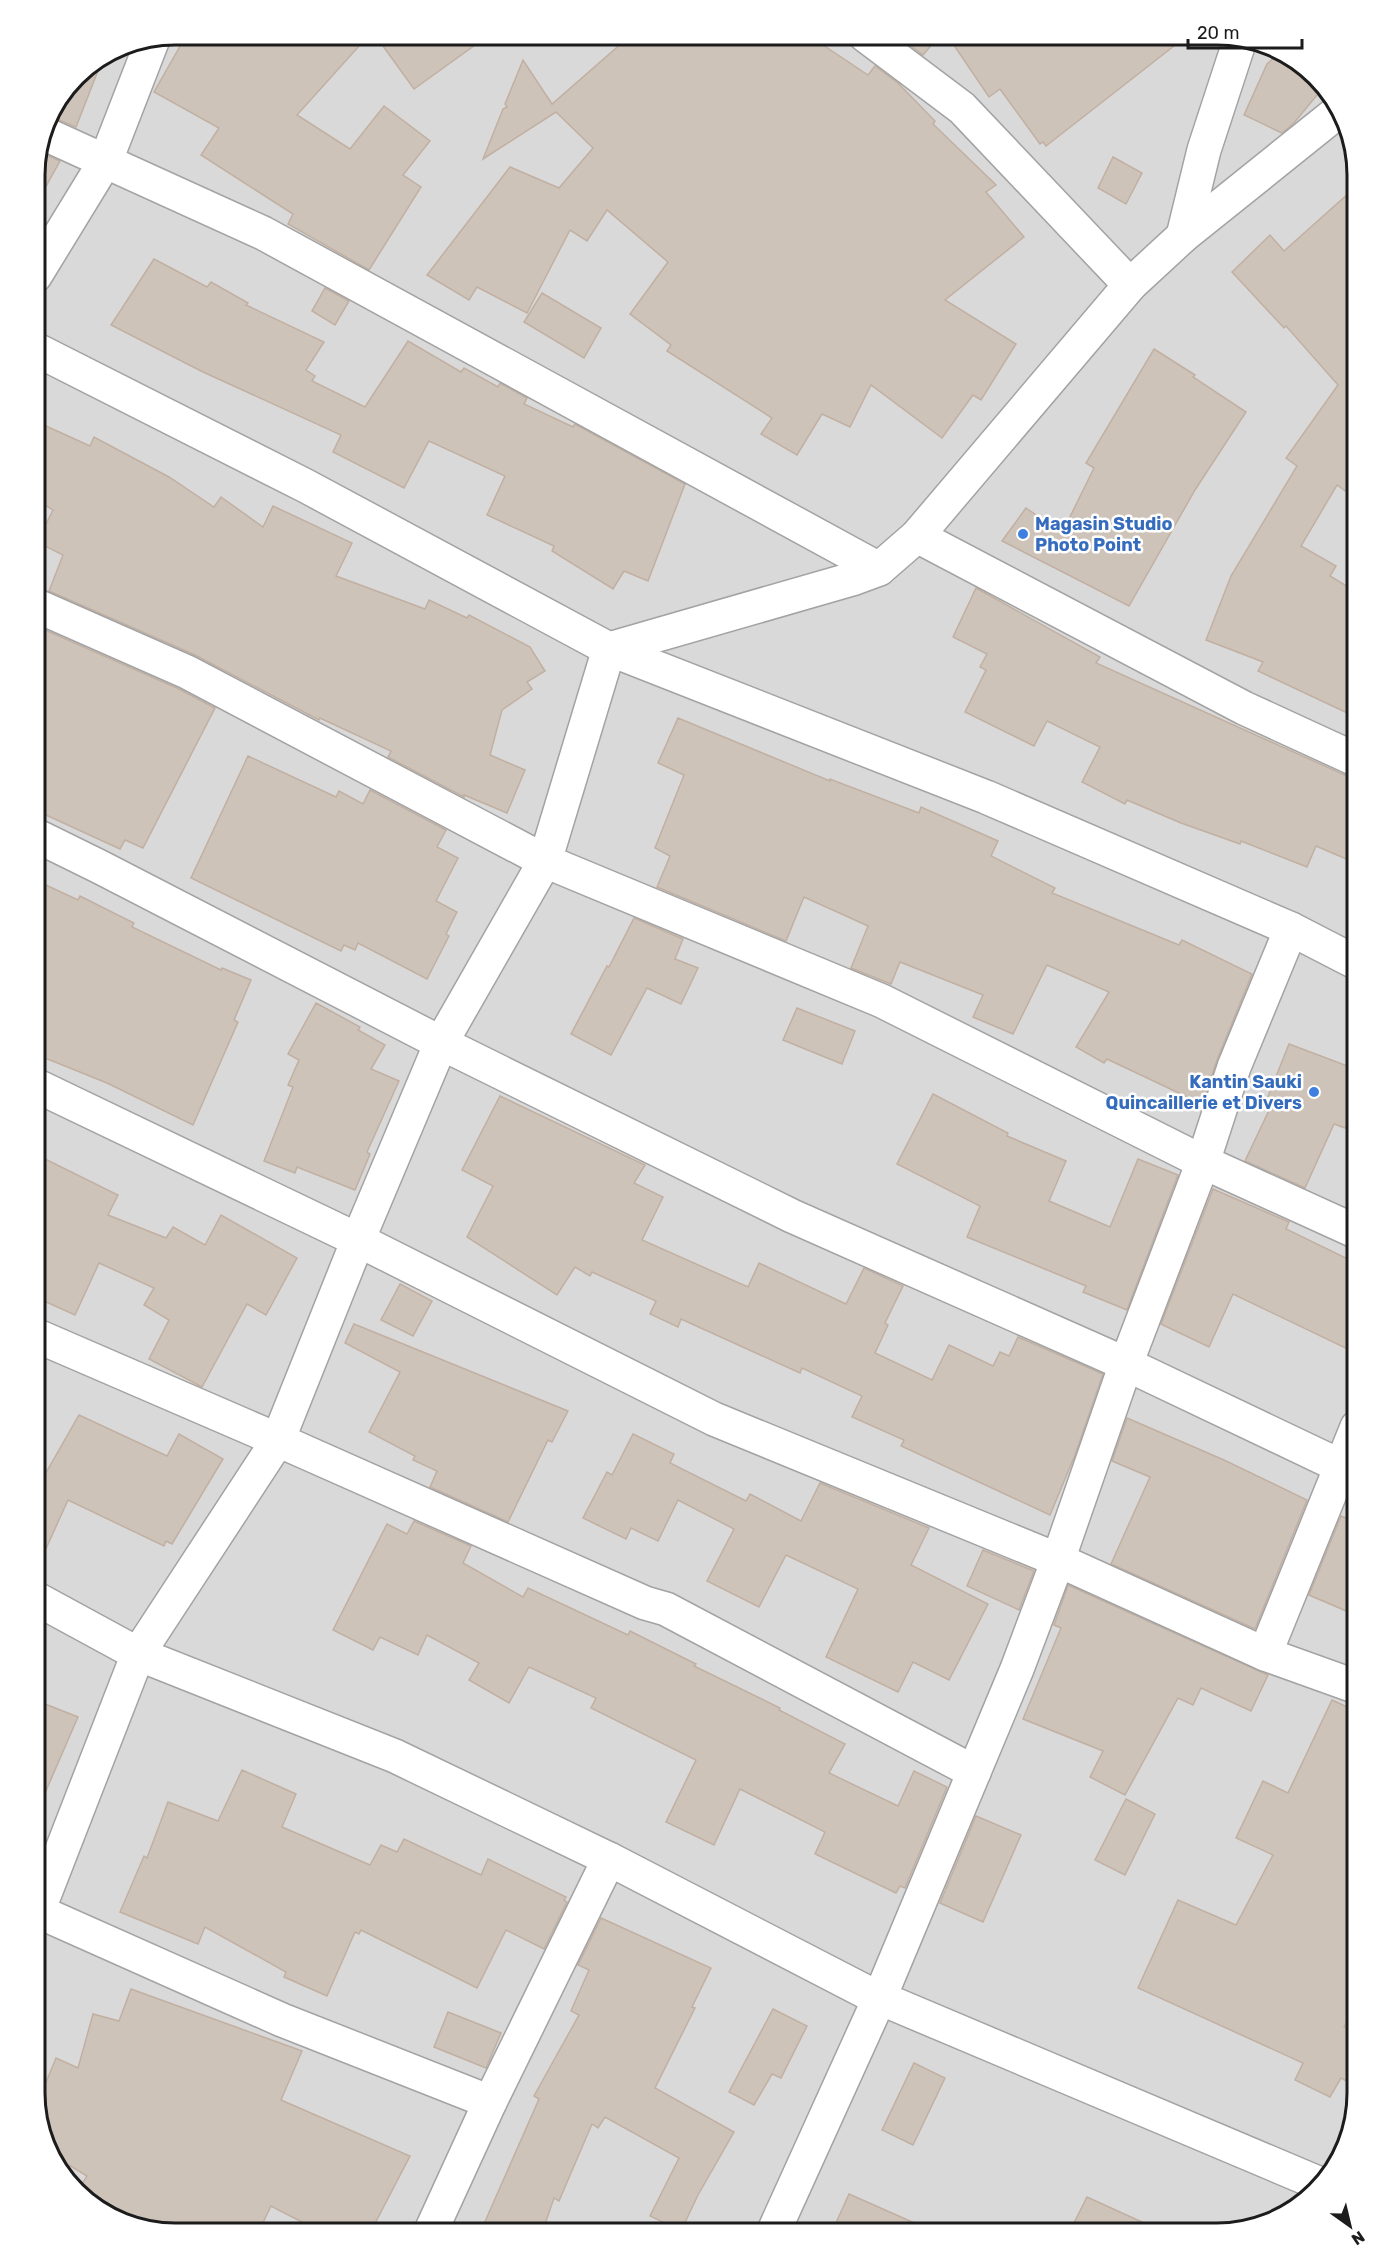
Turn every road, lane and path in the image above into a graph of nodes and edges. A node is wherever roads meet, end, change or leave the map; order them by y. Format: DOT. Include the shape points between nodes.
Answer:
graph roads {
  1 [pos="878,45"];
  2 [pos="1238,47"];
  3 [pos="150,48"];
  4 [pos="1333,116"];
  5 [pos="51,136"];
  6 [pos="106,160"];
  7 [pos="1182,236"];
  8 [pos="45,260"];
  9 [pos="1130,285"];
  10 [pos="45,354"];
  11 [pos="917,536"];
  12 [pos="879,569"];
  13 [pos="45,609"];
  14 [pos="609,649"];
  15 [pos="1347,755"];
  16 [pos="45,840"];
  17 [pos="545,861"];
  18 [pos="1290,928"];
  19 [pos="1347,957"];
  20 [pos="441,1043"];
  21 [pos="45,1091"];
  22 [pos="1203,1162"];
  23 [pos="1347,1227"];
  24 [pos="358,1240"];
  25 [pos="45,1339"];
  26 [pos="1126,1364"];
  27 [pos="278,1440"];
  28 [pos="1347,1469"];
  29 [pos="1347,1474"];
  30 [pos="1058,1560"];
  31 [pos="45,1604"];
  32 [pos="138,1654"];
  33 [pos="1265,1654"];
  34 [pos="1347,1683"];
  35 [pos="974,1772"];
  36 [pos="609,1859"];
  37 [pos="45,1890"];
  38 [pos="45,1917"];
  39 [pos="874,1995"];
  40 [pos="490,2102"];
  41 [pos="1313,2181"];
  42 [pos="435,2223"];
  43 [pos="757,2223"];
  44 [pos="777,2223"];
  1 -- 9 [label="street" via="962,108"];
  2 -- 7 [label="street" via="1204,150"];
  3 -- 6 [label="street"];
  4 -- 7 [label="street"];
  5 -- 6 [label="street"];
  6 -- 8 [label="street"];
  6 -- 12 [label="street" via="263,233"];
  7 -- 9 [label="street"];
  9 -- 11 [label="street"];
  10 -- 14 [label="street" via="306,486"];
  11 -- 12 [label="street"];
  11 -- 15 [label="street" via="1244,708"];
  12 -- 14 [label="street"];
  13 -- 17 [label="street" via="187,672"];
  14 -- 17 [label="street"];
  14 -- 18 [label="street" via="986,797"];
  16 -- 20 [label="street"];
  17 -- 20 [label="street"];
  17 -- 22 [label="street" via="882,1001"];
  18 -- 19 [label="street"];
  18 -- 22 [label="street" via="1234,1067"];
  20 -- 24 [label="street"];
  20 -- 26 [label="street" via="792,1216"];
  21 -- 24 [label="street"];
  22 -- 23 [label="street"];
  22 -- 26 [label="street"];
  24 -- 27 [label="street"];
  24 -- 30 [label="street" via="714,1419"];
  25 -- 27 [label="street"];
  26 -- 28 [label="street"];
  26 -- 30 [label="street"];
  27 -- 32 [label="street"];
  27 -- 35 [label="street" via="666,1609"];
  29 -- 33 [label="street"];
  30 -- 33 [label="street"];
  30 -- 35 [label="street"];
  31 -- 32 [label="street"];
  32 -- 36 [label="street" via="395,1756"];
  32 -- 37 [label="street"];
  33 -- 34 [label="street"];
  35 -- 39 [label="street"];
  36 -- 39 [label="street"];
  36 -- 40 [label="street"];
  38 -- 40 [label="street" via="282,2020"];
  39 -- 41 [label="street"];
  39 -- 43 [label="street"];
  39 -- 44 [label="street"];
  40 -- 42 [label="street"];
}
